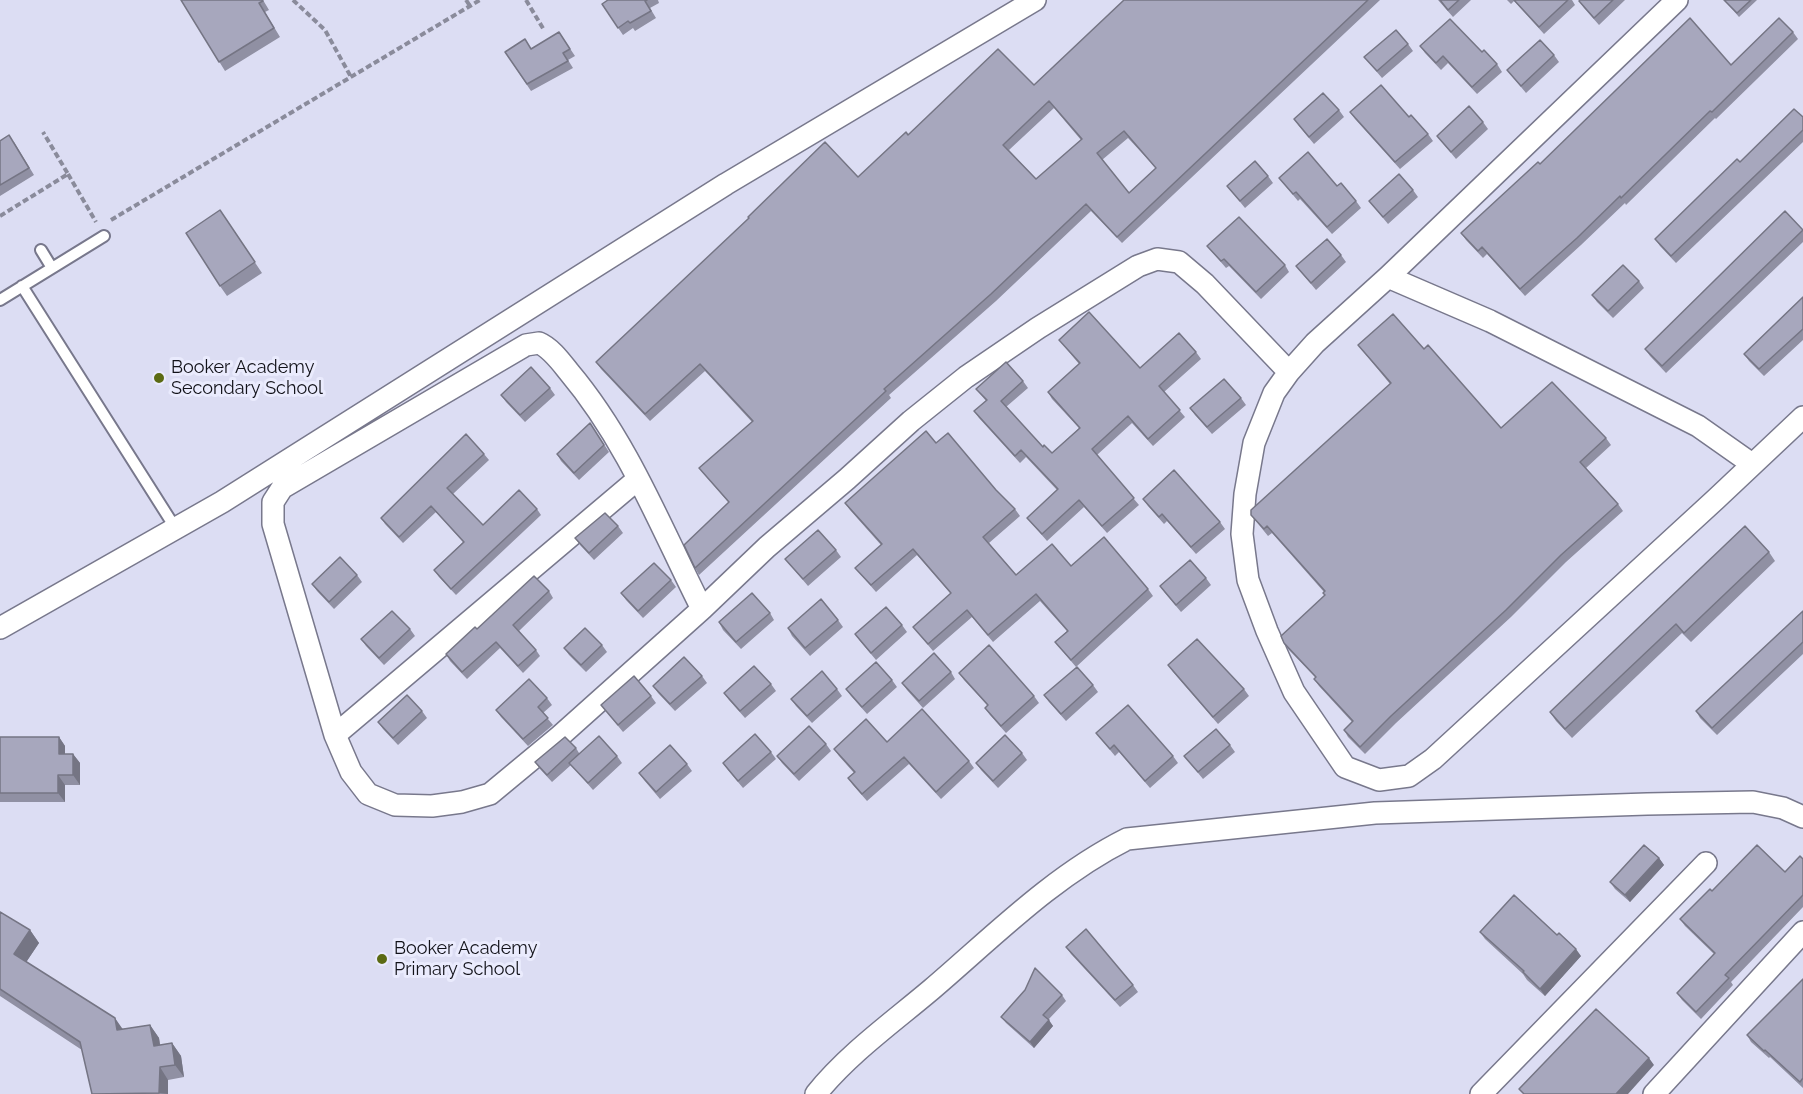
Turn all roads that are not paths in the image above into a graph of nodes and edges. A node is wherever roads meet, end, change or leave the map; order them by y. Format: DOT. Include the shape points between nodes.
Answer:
graph roads {
  1 [pos="1035,0"];
  2 [pos="1677,0"];
  3 [pos="102,232"];
  4 [pos="41,250"];
  5 [pos="52,268"];
  6 [pos="1388,277"];
  7 [pos="22,286"];
  8 [pos="0,300"];
  9 [pos="1289,372"];
  10 [pos="1803,417"];
  11 [pos="1752,464"];
  12 [pos="638,478"];
  13 [pos="176,529"];
  14 [pos="702,609"];
  15 [pos="0,628"];
  16 [pos="335,735"];
  17 [pos="1803,817"];
  18 [pos="1706,863"];
  19 [pos="1803,932"];
  20 [pos="816,1094"];
  21 [pos="1481,1094"];
  22 [pos="1654,1094"];
  1 -- 13 [label="street" via="726,184"];
  2 -- 6 [label="street"];
  3 -- 5 [label="lane"];
  4 -- 5 [label="lane"];
  5 -- 7 [label="lane"];
  6 -- 9 [label="street"];
  6 -- 11 [label="street" via="1490,321 1698,426"];
  7 -- 8 [label="lane"];
  7 -- 13 [label="lane"];
  9 -- 11 [label="street" via="1268,405 1254,443 1242,534 1248,580 1294,692 1345,767 1378,780 1408,776 1433,759"];
  9 -- 14 [label="street" via="1179,262 1156,259 1138,266 1038,328 911,420"];
  10 -- 11 [label="street"];
  12 -- 14 [label="street"];
  12 -- 16 [label="street"];
  12 -- 16 [label="street" via="595,404 544,345 536,343 526,345 282,488 273,502 273,524"];
  13 -- 15 [label="street"];
  14 -- 16 [label="street" via="490,794 432,806 395,805 368,794 351,772"];
  17 -- 20 [label="street" via="1753,802 1611,805 1375,813 1127,839 1036,898 854,1056"];
  18 -- 21 [label="street"];
  19 -- 22 [label="street"];
}
